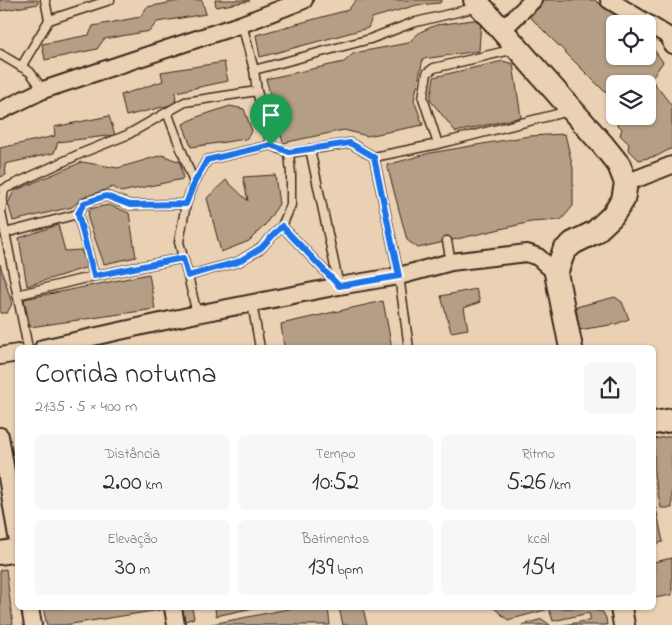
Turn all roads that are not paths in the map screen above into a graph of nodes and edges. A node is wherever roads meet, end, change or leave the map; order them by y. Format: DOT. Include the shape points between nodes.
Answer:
graph roads {
  1 [pos="45,0"];
  2 [pos="110,0"];
  3 [pos="304,0"];
  4 [pos="533,0"];
  5 [pos="609,0"];
  6 [pos="478,3"];
  7 [pos="49,20"];
  8 [pos="242,24"];
  9 [pos="502,30"];
  10 [pos="671,37"];
  11 [pos="519,48"];
  12 [pos="1,56"];
  13 [pos="21,67"];
  14 [pos="254,70"];
  15 [pos="43,90"];
  16 [pos="257,91"];
  17 [pos="573,110"];
  18 [pos="0,111"];
  19 [pos="167,112"];
  20 [pos="438,144"];
  21 [pos="271,145"];
  22 [pos="310,149"];
  23 [pos="289,152"];
  24 [pos="374,157"];
  25 [pos="672,165"];
  26 [pos="194,183"];
  27 [pos="626,183"];
  28 [pos="186,204"];
  29 [pos="78,214"];
  30 [pos="282,226"];
  31 [pos="5,233"];
  32 [pos="447,241"];
  33 [pos="183,258"];
  34 [pos="451,262"];
  35 [pos="556,273"];
  36 [pos="94,276"];
  37 [pos="188,276"];
  38 [pos="399,276"];
  39 [pos="339,286"];
  40 [pos="17,295"];
  41 [pos="252,303"];
  42 [pos="197,314"];
  43 [pos="27,345"];
  44 [pos="57,345"];
  45 [pos="259,345"];
  46 [pos="409,345"];
  47 [pos="570,345"];
  48 [pos="15,354"];
  49 [pos="0,356"];
  50 [pos="672,420"];
  51 [pos="656,423"];
  52 [pos="1,442"];
  53 [pos="15,524"];
  54 [pos="15,550"];
  55 [pos="0,553"];
  56 [pos="30,610"];
  57 [pos="173,610"];
  58 [pos="621,610"];
  59 [pos="33,625"];
  60 [pos="176,625"];
  61 [pos="624,625"];
  1 -- 7 [label="lane"];
  2 -- 7 [label="lane"];
  3 -- 8 [label="street"];
  4 -- 9 [label="street"];
  5 -- 10 [label="street"];
  6 -- 9 [label="main road"];
  6 -- 14 [label="lane" via="370,39"];
  7 -- 13 [label="lane"];
  8 -- 14 [label="lane"];
  8 -- 15 [label="street"];
  9 -- 11 [label="main road"];
  11 -- 17 [label="main road"];
  11 -- 20 [label="lane" via="434,68 427,73 423,98"];
  12 -- 13 [label="lane"];
  13 -- 15 [label="lane" via="30,72"];
  14 -- 16 [label="lane"];
  15 -- 18 [label="street"];
  16 -- 19 [label="lane" via="185,102"];
  16 -- 21 [label="lane"];
  17 -- 20 [label="lane"];
  17 -- 27 [label="main road" via="619,165"];
  19 -- 26 [label="lane"];
  19 -- 31 [label="lane" via="127,135 4,189 1,212"];
  20 -- 24 [label="lane" via="429,149"];
  21 -- 23 [label="lane"];
  21 -- 26 [label="lane" via="207,160"];
  22 -- 23 [label="lane"];
  22 -- 24 [label="lane" via="350,143"];
  22 -- 39 [label="lane"];
  23 -- 30 [label="lane" via="291,206"];
  24 -- 38 [label="lane"];
  25 -- 27 [label="street"];
  26 -- 28 [label="lane"];
  27 -- 35 [label="main road" via="622,200 612,216 595,232 573,242 564,251"];
  28 -- 29 [label="lane" via="130,205 106,196 84,203"];
  28 -- 33 [label="lane" via="179,242"];
  29 -- 31 [label="lane"];
  29 -- 36 [label="lane"];
  30 -- 37 [label="lane" via="261,248 238,262"];
  30 -- 39 [label="lane"];
  31 -- 40 [label="lane"];
  32 -- 34 [label="lane"];
  33 -- 36 [label="lane"];
  33 -- 37 [label="lane"];
  34 -- 35 [label="street" via="527,253 538,257"];
  34 -- 38 [label="street"];
  35 -- 47 [label="main road"];
  36 -- 40 [label="lane"];
  37 -- 42 [label="lane"];
  38 -- 39 [label="street"];
  38 -- 46 [label="lane"];
  39 -- 41 [label="street"];
  40 -- 43 [label="lane"];
  41 -- 42 [label="street"];
  41 -- 45 [label="lane"];
  42 -- 44 [label="street"];
  48 -- 49 [label="street"];
  50 -- 51 [label="main road"];
  52 -- 53 [label="street"];
  54 -- 55 [label="main road"];
  56 -- 59 [label="street"];
  57 -- 60 [label="street"];
  58 -- 61 [label="street"];
}
